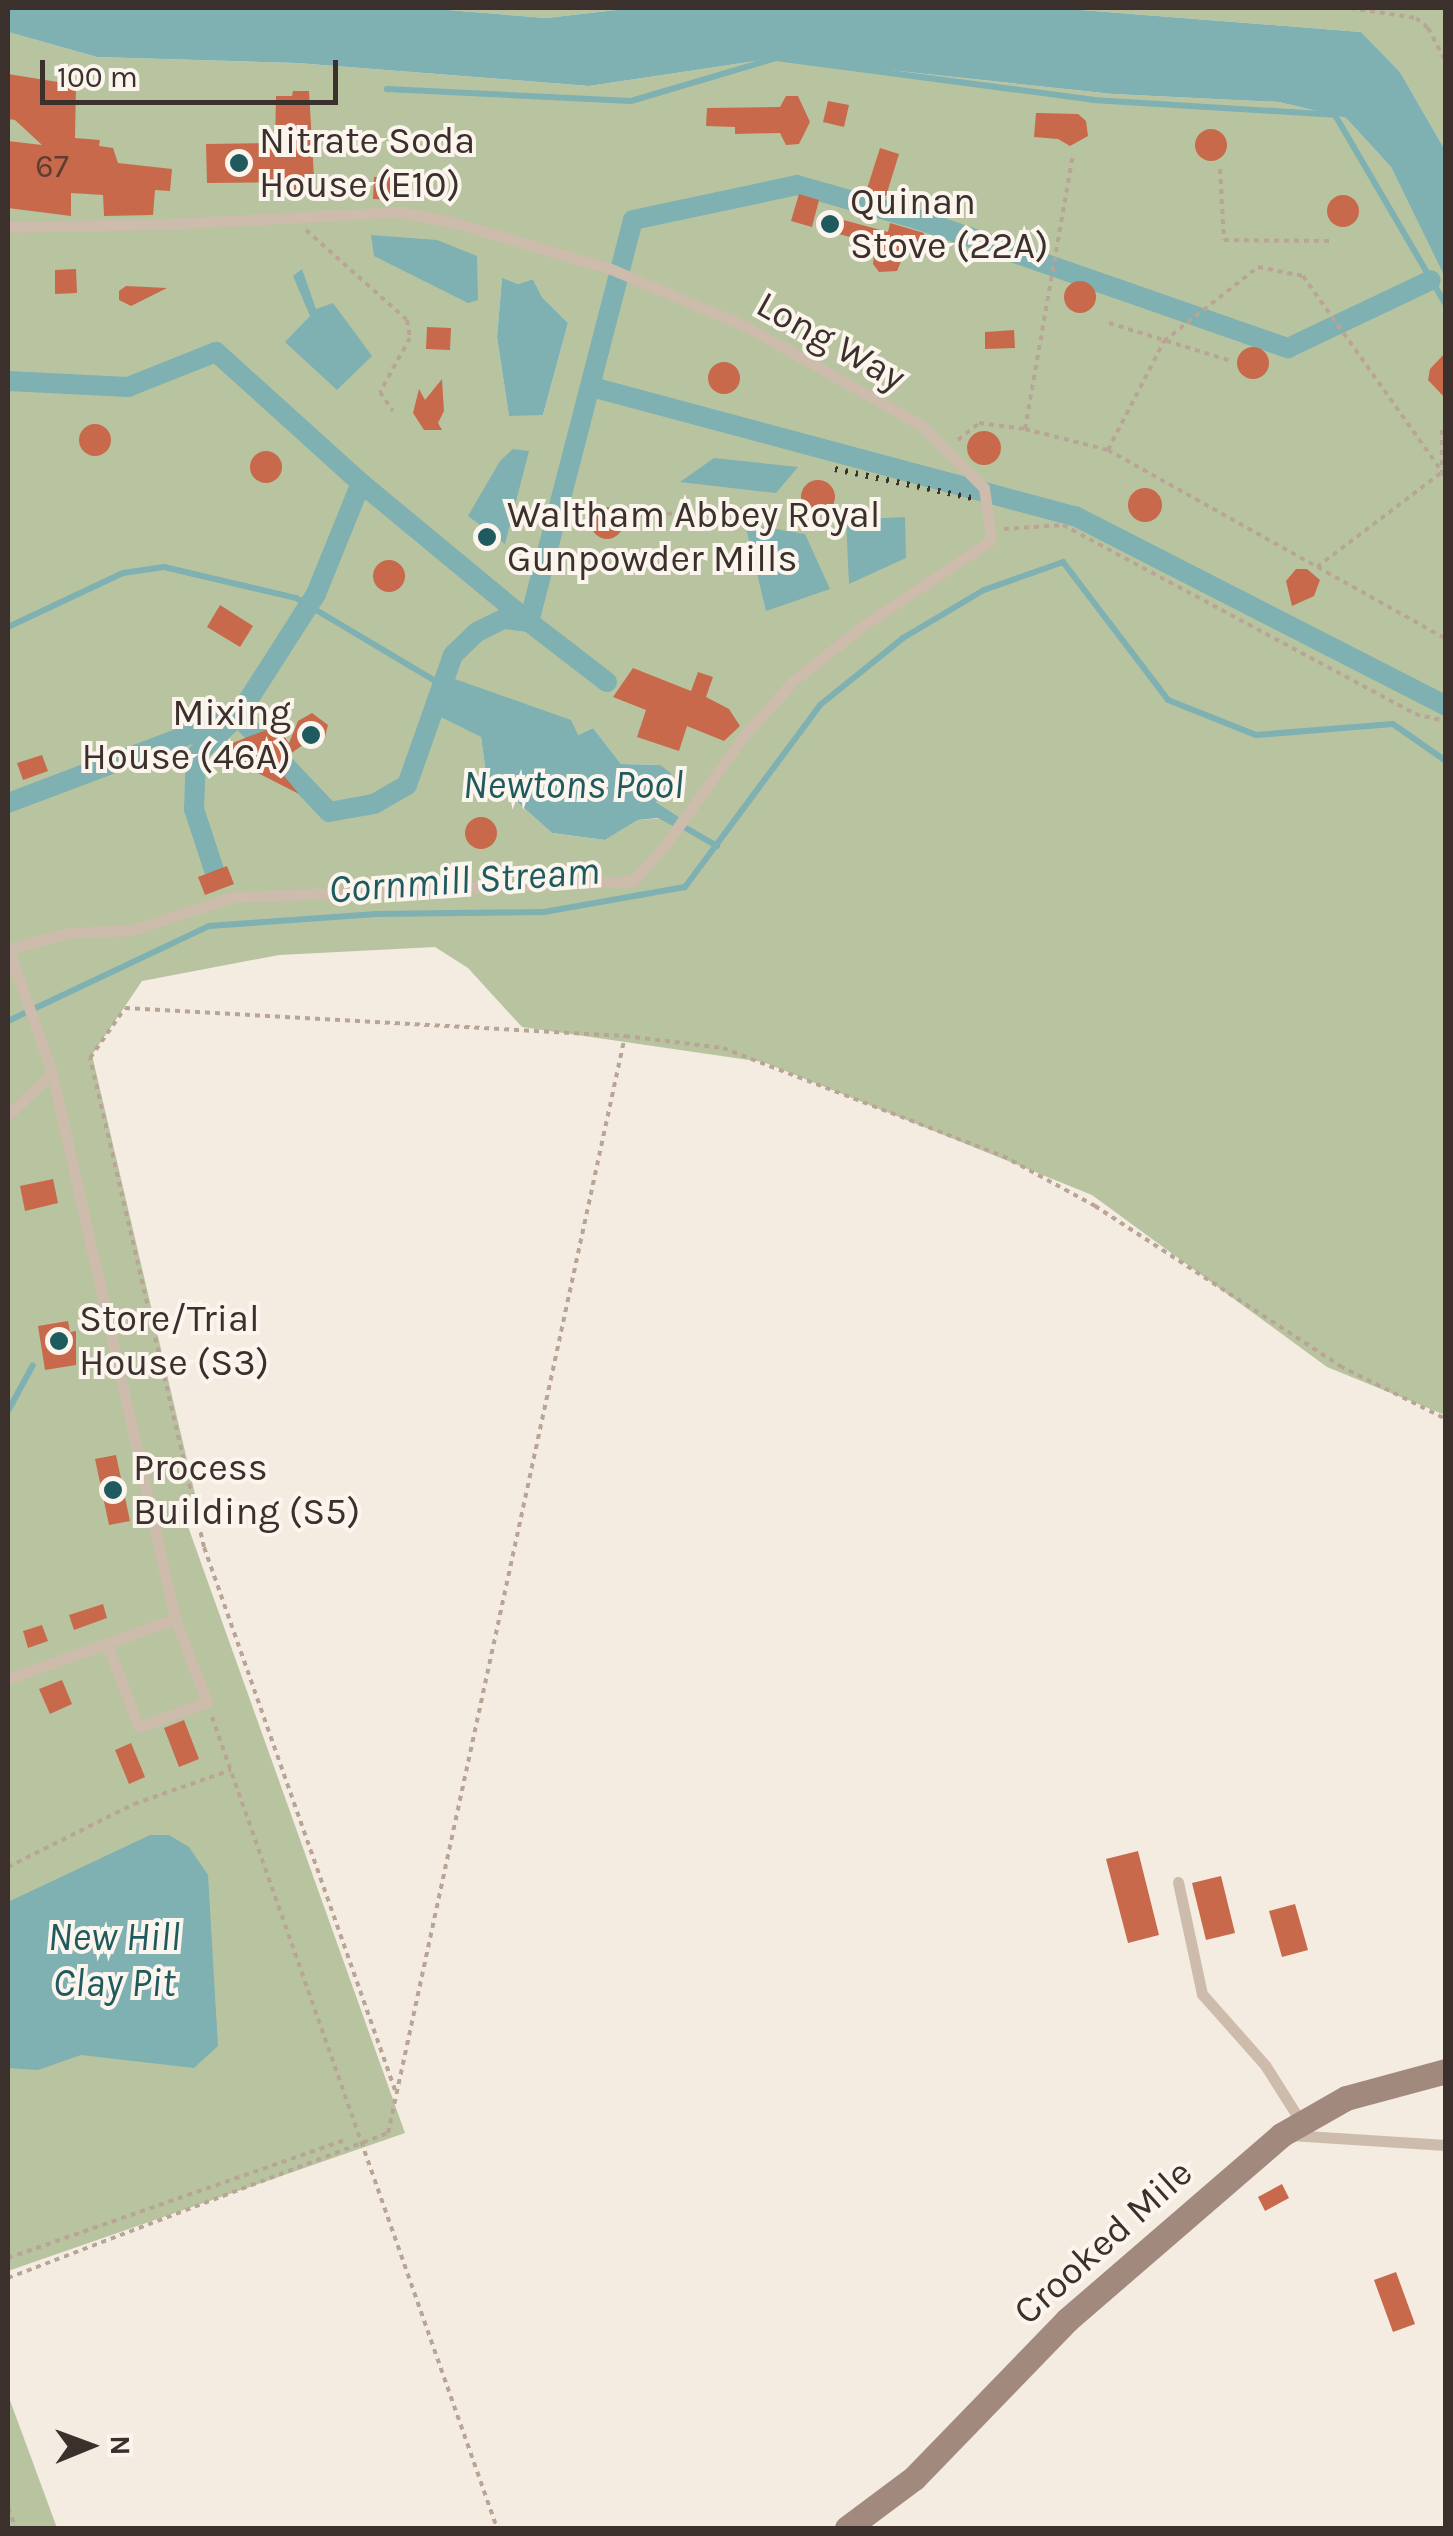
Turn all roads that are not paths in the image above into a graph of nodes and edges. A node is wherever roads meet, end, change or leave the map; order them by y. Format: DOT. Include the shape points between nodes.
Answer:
graph roads {
  1 [pos="8,228"];
  2 [pos="8,949"];
  3 [pos="52,1073"];
  4 [pos="8,1115"];
  5 [pos="175,1619"];
  6 [pos="106,1642"];
  7 [pos="8,1680"];
  8 [pos="1178,1882"];
  9 [pos="1446,2071"];
  10 [pos="1291,2128"];
  11 [pos="1446,2146"];
  12 [pos="847,2528"];
  1 -- 2 [label="lane, Long Way" via="398,212 611,269 747,327 921,425 985,494 990,530 990,541 793,681 633,881 233,897 132,930 69,933"];
  2 -- 3 [label="lane"];
  3 -- 4 [label="lane"];
  3 -- 5 [label="lane"];
  5 -- 6 [label="lane"];
  5 -- 6 [label="lane" via="207,1702 139,1727"];
  6 -- 7 [label="lane"];
  8 -- 10 [label="lane" via="1202,1994 1265,2065"];
  9 -- 10 [label="main road, Crooked Mile" via="1346,2098"];
  10 -- 11 [label="lane"];
  10 -- 12 [label="main road, Crooked Mile" via="1066,2320 914,2478"];
}
